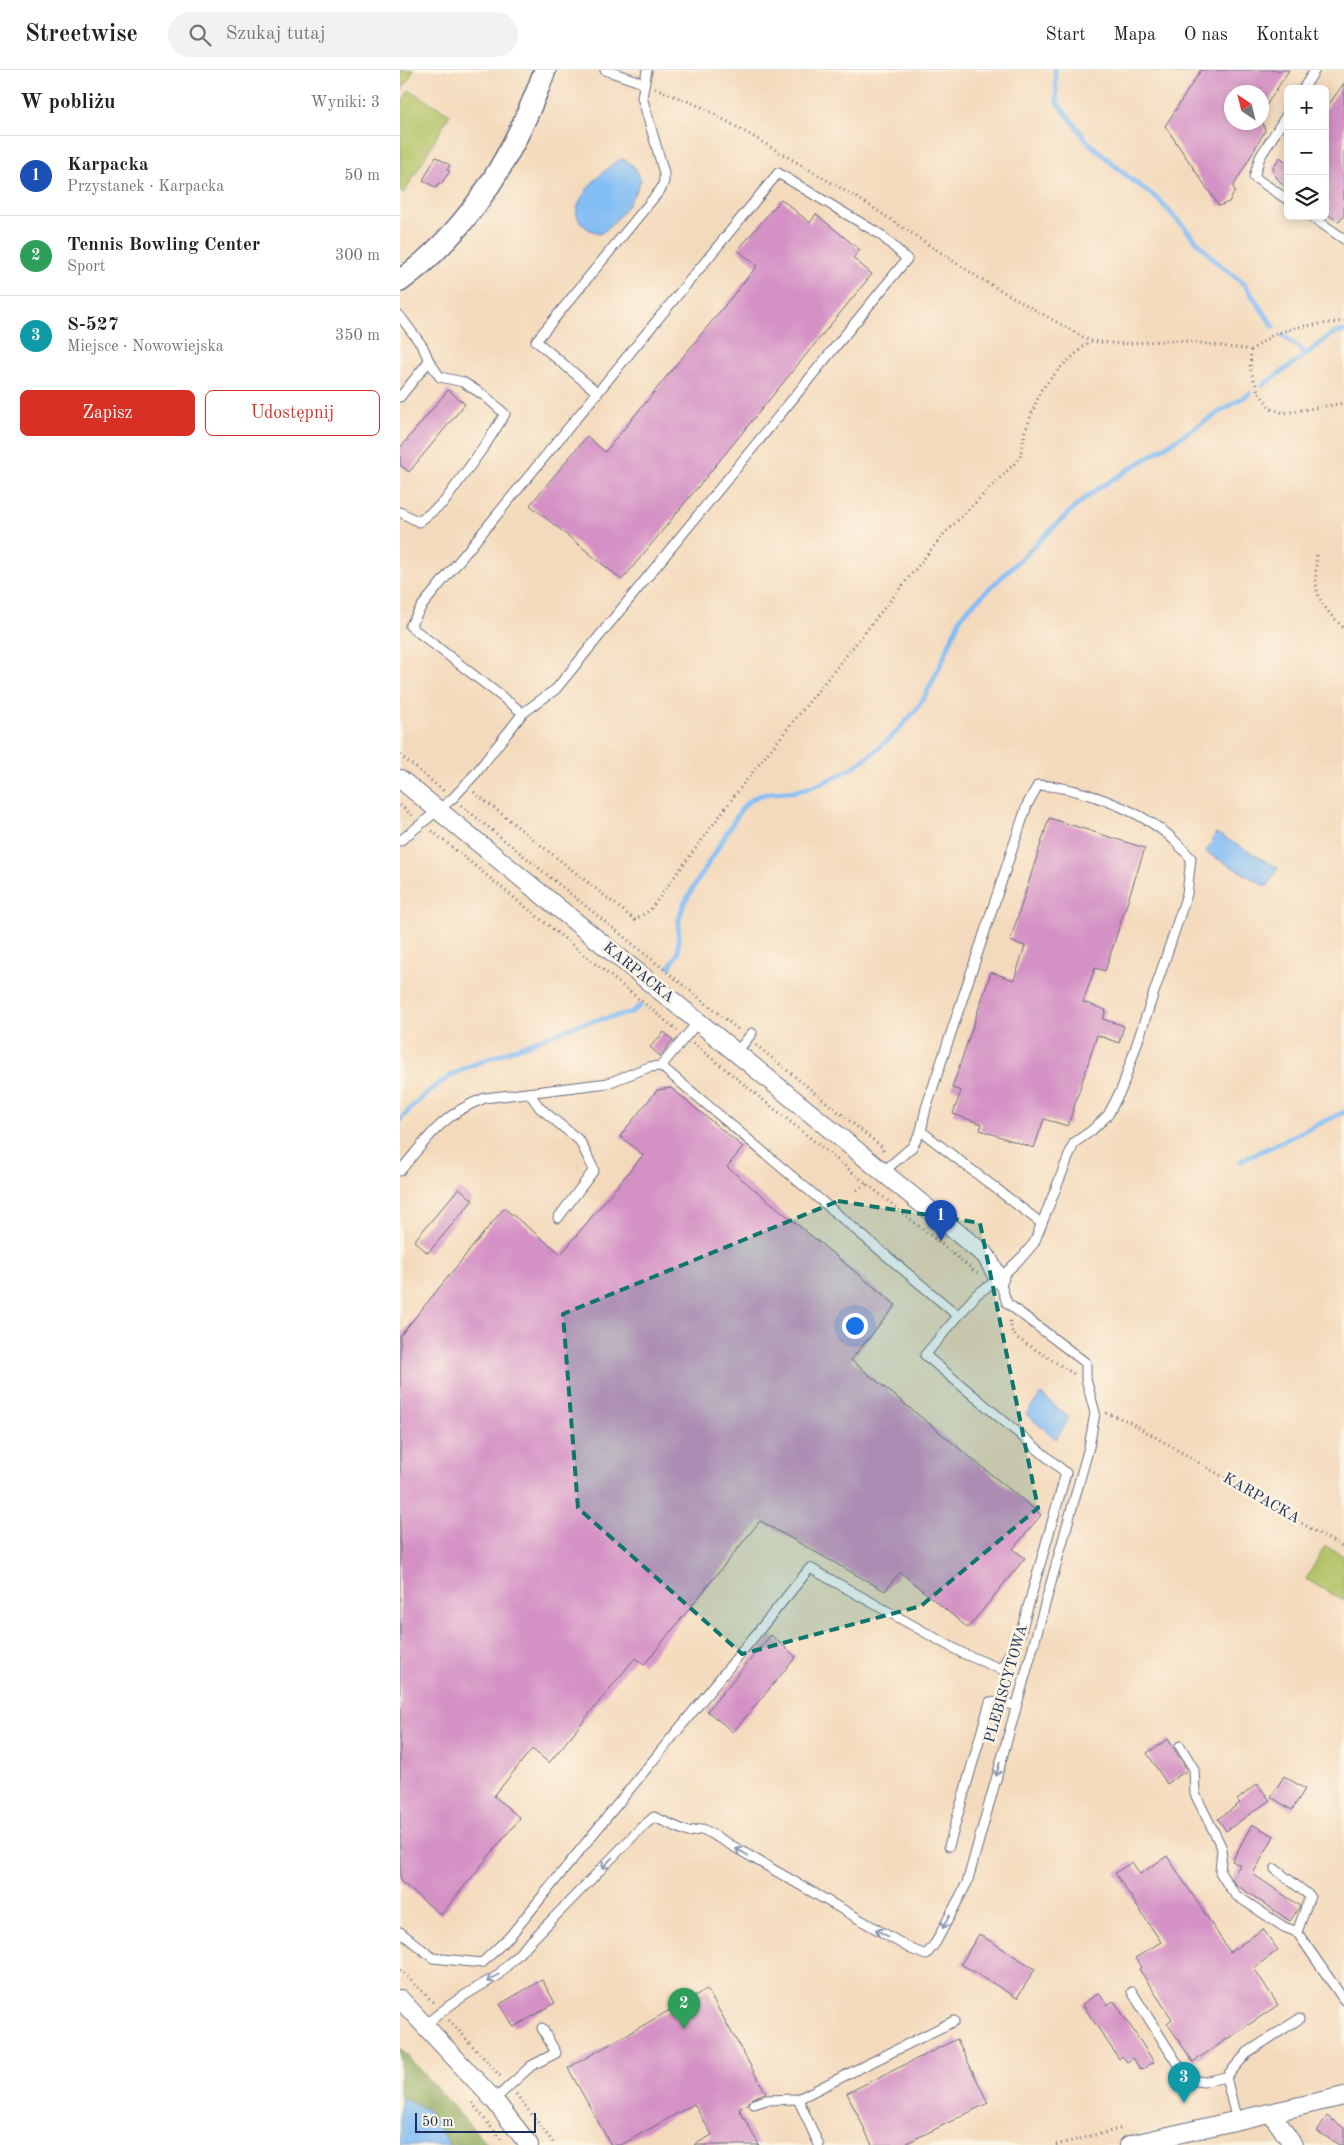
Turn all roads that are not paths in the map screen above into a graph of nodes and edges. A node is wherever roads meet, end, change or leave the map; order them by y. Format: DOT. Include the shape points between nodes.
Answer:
graph roads {
  1 [pos="546,70"];
  2 [pos="605,70"];
  3 [pos="647,70"];
  4 [pos="1315,70"];
  5 [pos="643,83"];
  6 [pos="1306,85"];
  7 [pos="1284,119"];
  8 [pos="1284,197"];
  9 [pos="1317,220"];
  10 [pos="1344,239"];
  11 [pos="400,281"];
  12 [pos="400,316"];
  13 [pos="429,361"];
  14 [pos="598,393"];
  15 [pos="400,397"];
  16 [pos="400,512"];
  17 [pos="523,713"];
  18 [pos="400,779"];
  19 [pos="438,810"];
  20 [pos="400,841"];
  21 [pos="698,1022"];
  22 [pos="752,1033"];
  23 [pos="736,1053"];
  24 [pos="661,1066"];
  25 [pos="529,1093"];
  26 [pos="921,1131"];
  27 [pos="400,1171"];
  28 [pos="883,1172"];
  29 [pos="558,1218"];
  30 [pos="1041,1224"];
  31 [pos="999,1279"];
  32 [pos="957,1316"];
  33 [pos="1095,1413"];
  34 [pos="1016,1705"];
  35 [pos="1180,1746"];
  36 [pos="949,1846"];
  37 [pos="1275,1869"];
  38 [pos="400,1932"];
  39 [pos="1297,1932"];
  40 [pos="1132,1992"];
  41 [pos="400,1999"];
  42 [pos="1344,2000"];
  43 [pos="1300,2018"];
  44 [pos="954,2021"];
  45 [pos="426,2026"];
  46 [pos="542,2028"];
  47 [pos="1226,2077"];
  48 [pos="1344,2096"];
  49 [pos="798,2099"];
  50 [pos="494,2100"];
  51 [pos="754,2104"];
  52 [pos="1272,2114"];
  53 [pos="1237,2121"];
  54 [pos="1161,2142"];
  55 [pos="529,2145"];
  56 [pos="818,2145"];
  57 [pos="1130,2145"];
  58 [pos="1293,2145"];
  1 -- 11 [label="street" via="524,124 498,174 440,249"];
  2 -- 5 [label="lane"];
  3 -- 5 [label="lane"];
  4 -- 6 [label="lane"];
  5 -- 14 [label="lane" via="642,97 664,173 661,189 536,341"];
  7 -- 8 [label="lane" via="1260,157 1254,177"];
  9 -- 10 [label="lane"];
  12 -- 13 [label="lane"];
  13 -- 15 [label="lane"];
  13 -- 16 [label="lane" via="440,377 463,382 505,414 444,502 419,522"];
  14 -- 17 [label="lane" via="422,606 410,626"];
  14 -- 17 [label="lane" via="778,173 881,235 908,259 556,689"];
  17 -- 19 [label="lane" via="465,786"];
  18 -- 19 [label="street, KARPACKA"];
  19 -- 20 [label="lane"];
  19 -- 21 [label="street, KARPACKA"];
  21 -- 23 [label="street, KARPACKA"];
  21 -- 24 [label="lane"];
  22 -- 23 [label="lane"];
  23 -- 28 [label="street, KARPACKA"];
  24 -- 25 [label="lane" via="649,1066 608,1083"];
  24 -- 32 [label="lane"];
  25 -- 27 [label="lane" via="485,1098 468,1104 444,1119"];
  25 -- 29 [label="lane" via="540,1108 580,1141 594,1170"];
  26 -- 28 [label="lane" via="912,1147"];
  26 -- 30 [label="lane"];
  26 -- 30 [label="lane" via="1027,805 1038,786 1058,786 1125,808 1166,834 1191,858 1186,894 1122,1088 1108,1114 1074,1143"];
  28 -- 31 [label="street, KARPACKA" via="986,1256"];
  30 -- 31 [label="lane" via="1034,1243"];
  31 -- 32 [label="lane" via="976,1294"];
  31 -- 33 [label="lane, KARPACKA" via="1007,1303 1086,1363 1086,1379"];
  32 -- 38 [label="lane" via="925,1356 1066,1473 1020,1635 1001,1669 962,1653 810,1568 510,1936 482,1963 433,1958"];
  33 -- 34 [label="lane, PLEBISCYTOWA" via="1089,1447"];
  34 -- 36 [label="lane" via="990,1702"];
  34 -- 45 [label="lane, PLEBISCYTOWA, one-way" via="967,1883 926,1955 703,1830 688,1832 654,1817 497,1976 441,2011"];
  35 -- 39 [label="lane" via="1194,1769 1195,1794 1222,1848 1220,1872 1230,1888 1284,1927"];
  37 -- 39 [label="lane" via="1310,1896"];
  39 -- 42 [label="lane"];
  40 -- 47 [label="lane" via="1187,2079 1204,2082"];
  41 -- 45 [label="street"];
  43 -- 47 [label="lane" via="1248,2052"];
  44 -- 49 [label="lane"];
  45 -- 50 [label="street"];
  46 -- 50 [label="lane" via="556,2052 531,2066"];
  47 -- 53 [label="lane"];
  48 -- 52 [label="street"];
  49 -- 51 [label="lane" via="766,2100"];
  49 -- 56 [label="lane"];
  50 -- 55 [label="street"];
  52 -- 53 [label="street"];
  52 -- 58 [label="street"];
  53 -- 54 [label="street"];
  54 -- 57 [label="street"];
}
